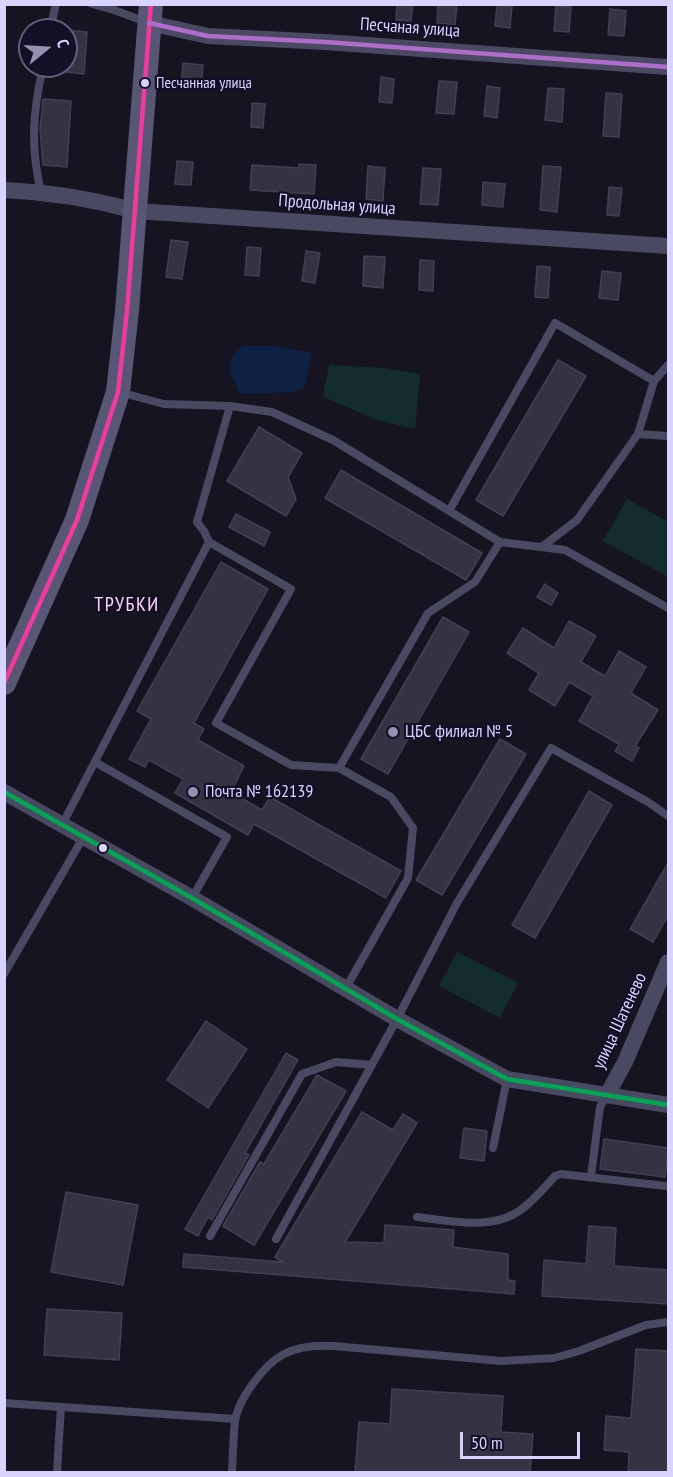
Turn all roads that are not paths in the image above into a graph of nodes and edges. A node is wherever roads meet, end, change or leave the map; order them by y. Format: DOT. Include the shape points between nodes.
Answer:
graph roads {
  1 [pos="92,4"];
  2 [pos="150,14"];
  3 [pos="669,67"];
  4 [pos="41,78"];
  5 [pos="4,190"];
  6 [pos="41,192"];
  7 [pos="136,211"];
  8 [pos="669,246"];
  9 [pos="669,365"];
  10 [pos="654,381"];
  11 [pos="118,392"];
  12 [pos="230,406"];
  13 [pos="639,434"];
  14 [pos="669,436"];
  15 [pos="449,511"];
  16 [pos="209,542"];
  17 [pos="500,542"];
  18 [pos="543,546"];
  19 [pos="669,608"];
  20 [pos="4,683"];
  21 [pos="95,762"];
  22 [pos="339,768"];
  23 [pos="4,792"];
  24 [pos="669,816"];
  25 [pos="63,824"];
  26 [pos="84,835"];
  27 [pos="192,898"];
  28 [pos="669,962"];
  29 [pos="4,974"];
  30 [pos="346,988"];
  31 [pos="397,1019"];
  32 [pos="372,1065"];
  33 [pos="507,1078"];
  34 [pos="607,1095"];
  35 [pos="669,1105"];
  36 [pos="493,1148"];
  37 [pos="591,1176"];
  38 [pos="666,1186"];
  39 [pos="417,1217"];
  40 [pos="210,1236"];
  41 [pos="276,1239"];
  42 [pos="669,1322"];
  43 [pos="4,1403"];
  44 [pos="62,1407"];
  45 [pos="235,1419"];
  46 [pos="57,1473"];
  47 [pos="232,1473"];
  1 -- 2 [label="lane"];
  2 -- 3 [label="street, Песчаная улица" via="208,36"];
  2 -- 7 [label="main road"];
  4 -- 6 [label="lane" via="32,138"];
  5 -- 6 [label="street, Продольная улица"];
  6 -- 7 [label="street, Продольная улица"];
  7 -- 8 [label="street, Продольная улица"];
  7 -- 11 [label="main road"];
  9 -- 10 [label="lane"];
  10 -- 13 [label="lane"];
  10 -- 15 [label="lane" via="555,323"];
  11 -- 12 [label="lane" via="164,404"];
  11 -- 20 [label="main road" via="77,520"];
  12 -- 15 [label="lane" via="272,412 333,440"];
  12 -- 16 [label="lane" via="197,522"];
  13 -- 14 [label="lane"];
  13 -- 18 [label="lane" via="577,520"];
  15 -- 17 [label="lane"];
  16 -- 21 [label="lane"];
  16 -- 22 [label="lane" via="291,590 216,723 291,765"];
  17 -- 18 [label="lane"];
  17 -- 22 [label="lane" via="475,582 428,613"];
  18 -- 19 [label="lane" via="565,550"];
  21 -- 25 [label="lane"];
  21 -- 27 [label="lane" via="227,837"];
  22 -- 30 [label="lane" via="391,797 412,828 408,878"];
  23 -- 25 [label="street, улица Шатенево"];
  24 -- 31 [label="lane" via="551,748 457,903"];
  25 -- 26 [label="street, улица Шатенево"];
  26 -- 27 [label="street, улица Шатенево"];
  26 -- 29 [label="lane"];
  27 -- 30 [label="street, улица Шатенево"];
  28 -- 34 [label="street, улица Шатенево"];
  30 -- 31 [label="street, улица Шатенево"];
  31 -- 32 [label="lane"];
  31 -- 33 [label="street, улица Шатенево"];
  32 -- 40 [label="lane" via="336,1062 302,1074"];
  32 -- 41 [label="lane"];
  33 -- 34 [label="street, улица Шатенево"];
  33 -- 36 [label="lane"];
  34 -- 35 [label="street, улица Шатенево"];
  34 -- 37 [label="lane" via="600,1107"];
  37 -- 38 [label="lane"];
  37 -- 39 [label="lane" via="555,1176 521,1210 500,1220 472,1223"];
  42 -- 45 [label="lane" via="646,1325 554,1358 501,1361 334,1346 299,1349 268,1366 250,1389"];
  43 -- 44 [label="lane"];
  44 -- 45 [label="lane"];
  44 -- 46 [label="lane"];
  45 -- 47 [label="lane"];
}
